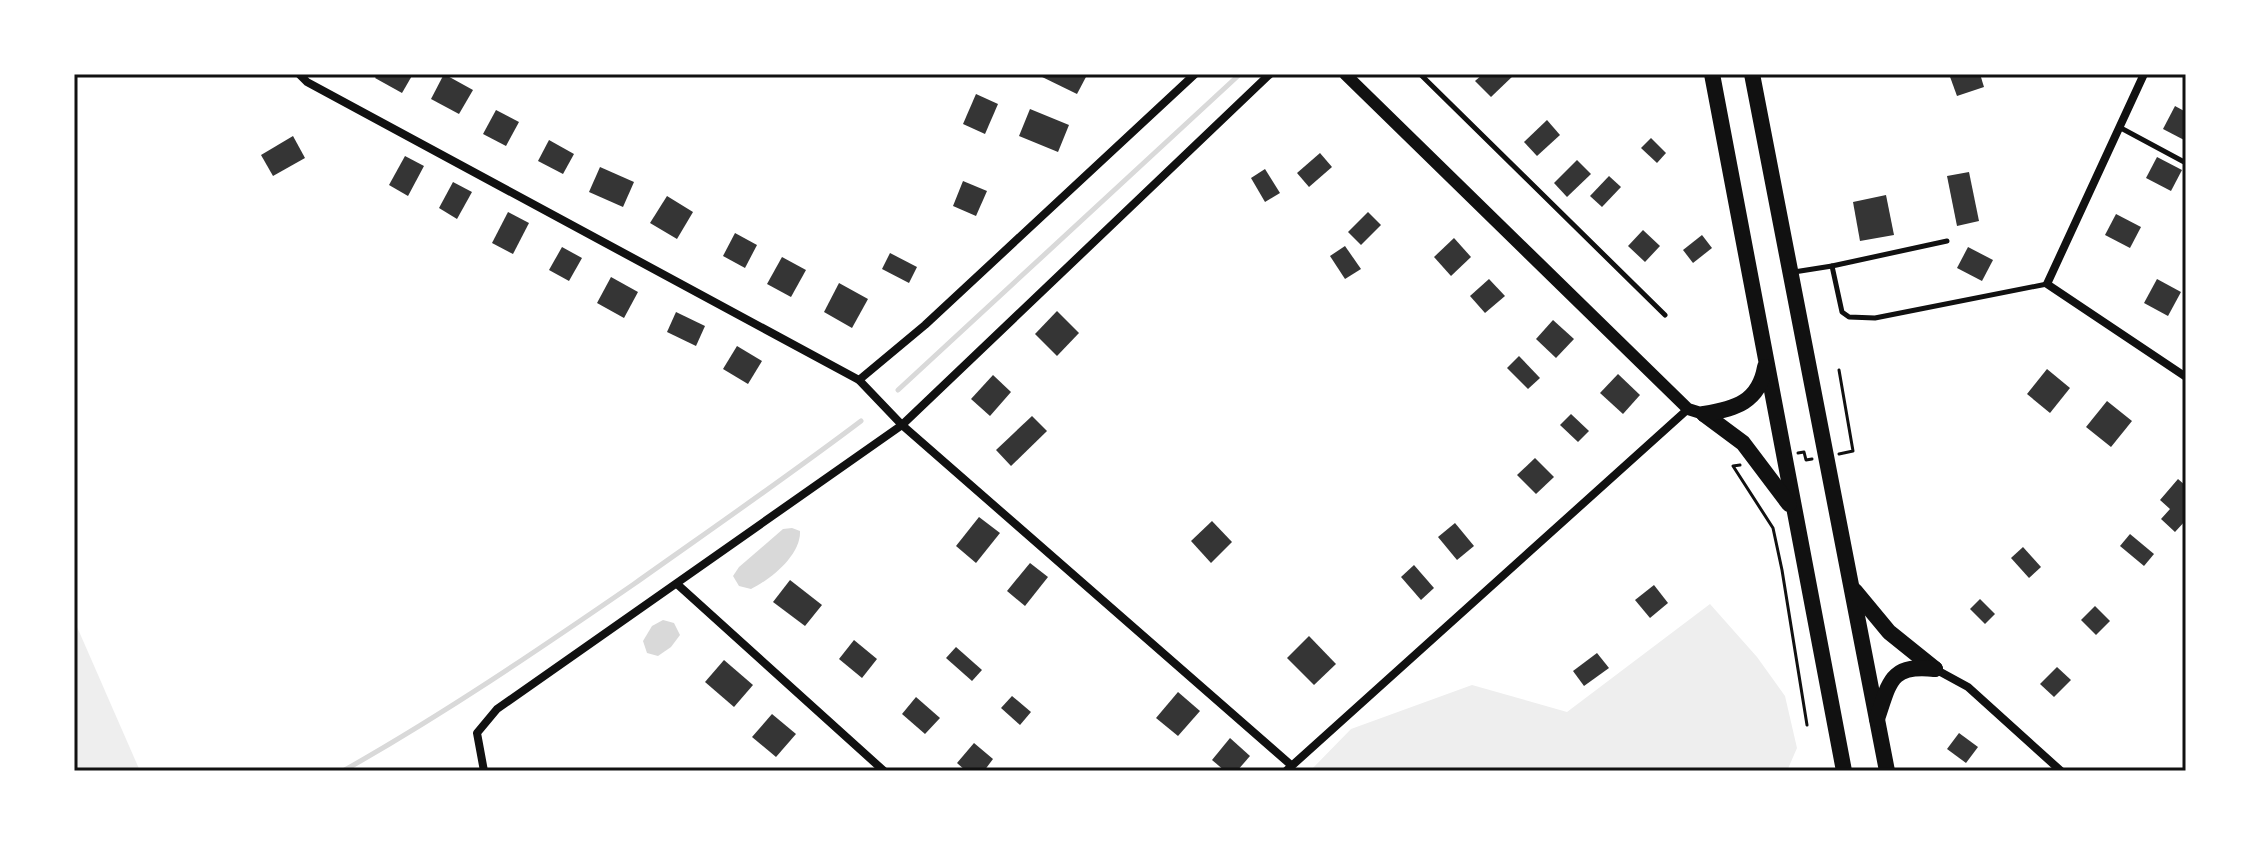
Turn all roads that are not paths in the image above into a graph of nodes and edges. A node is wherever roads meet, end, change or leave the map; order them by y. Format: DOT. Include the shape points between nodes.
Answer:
graph roads {
  1 [pos="299,74"];
  2 [pos="1195,74"];
  3 [pos="1270,74"];
  4 [pos="1345,74"];
  5 [pos="1420,74"];
  6 [pos="1712,74"];
  7 [pos="1752,74"];
  8 [pos="2144,74"];
  9 [pos="2118,126"];
  10 [pos="2186,163"];
  11 [pos="1947,241"];
  12 [pos="1832,266"];
  13 [pos="1790,273"];
  14 [pos="2047,284"];
  15 [pos="1665,315"];
  16 [pos="1765,361"];
  17 [pos="2186,377"];
  18 [pos="859,380"];
  19 [pos="1696,411"];
  20 [pos="902,425"];
  21 [pos="1795,512"];
  22 [pos="1850,583"];
  23 [pos="677,584"];
  24 [pos="1935,669"];
  25 [pos="1877,720"];
  26 [pos="1288,768"];
  27 [pos="484,771"];
  28 [pos="884,771"];
  29 [pos="1844,771"];
  30 [pos="1887,771"];
  31 [pos="2061,771"];
  1 -- 18 [label="street"];
  2 -- 18 [label="street"];
  3 -- 20 [label="street"];
  4 -- 19 [label="street"];
  5 -- 15 [label="lane"];
  6 -- 16 [label="highway"];
  7 -- 13 [label="highway"];
  8 -- 9 [label="street"];
  9 -- 10 [label="lane"];
  9 -- 14 [label="street"];
  11 -- 12 [label="lane"];
  12 -- 13 [label="lane"];
  12 -- 14 [label="lane" via="1842,312 1849,317 1875,318"];
  13 -- 22 [label="highway"];
  14 -- 17 [label="street"];
  16 -- 19 [label="highway" via="1763,379 1751,398 1732,409"];
  16 -- 21 [label="highway"];
  18 -- 20 [label="street"];
  19 -- 21 [label="highway" via="1743,443"];
  19 -- 26 [label="street"];
  20 -- 23 [label="street"];
  20 -- 26 [label="street"];
  21 -- 29 [label="highway"];
  22 -- 24 [label="highway" via="1889,632"];
  22 -- 25 [label="highway"];
  23 -- 27 [label="street" via="497,709 477,733"];
  23 -- 28 [label="street"];
  24 -- 25 [label="highway" via="1899,671"];
  24 -- 31 [label="street" via="1968,687"];
  25 -- 30 [label="highway"];
}
